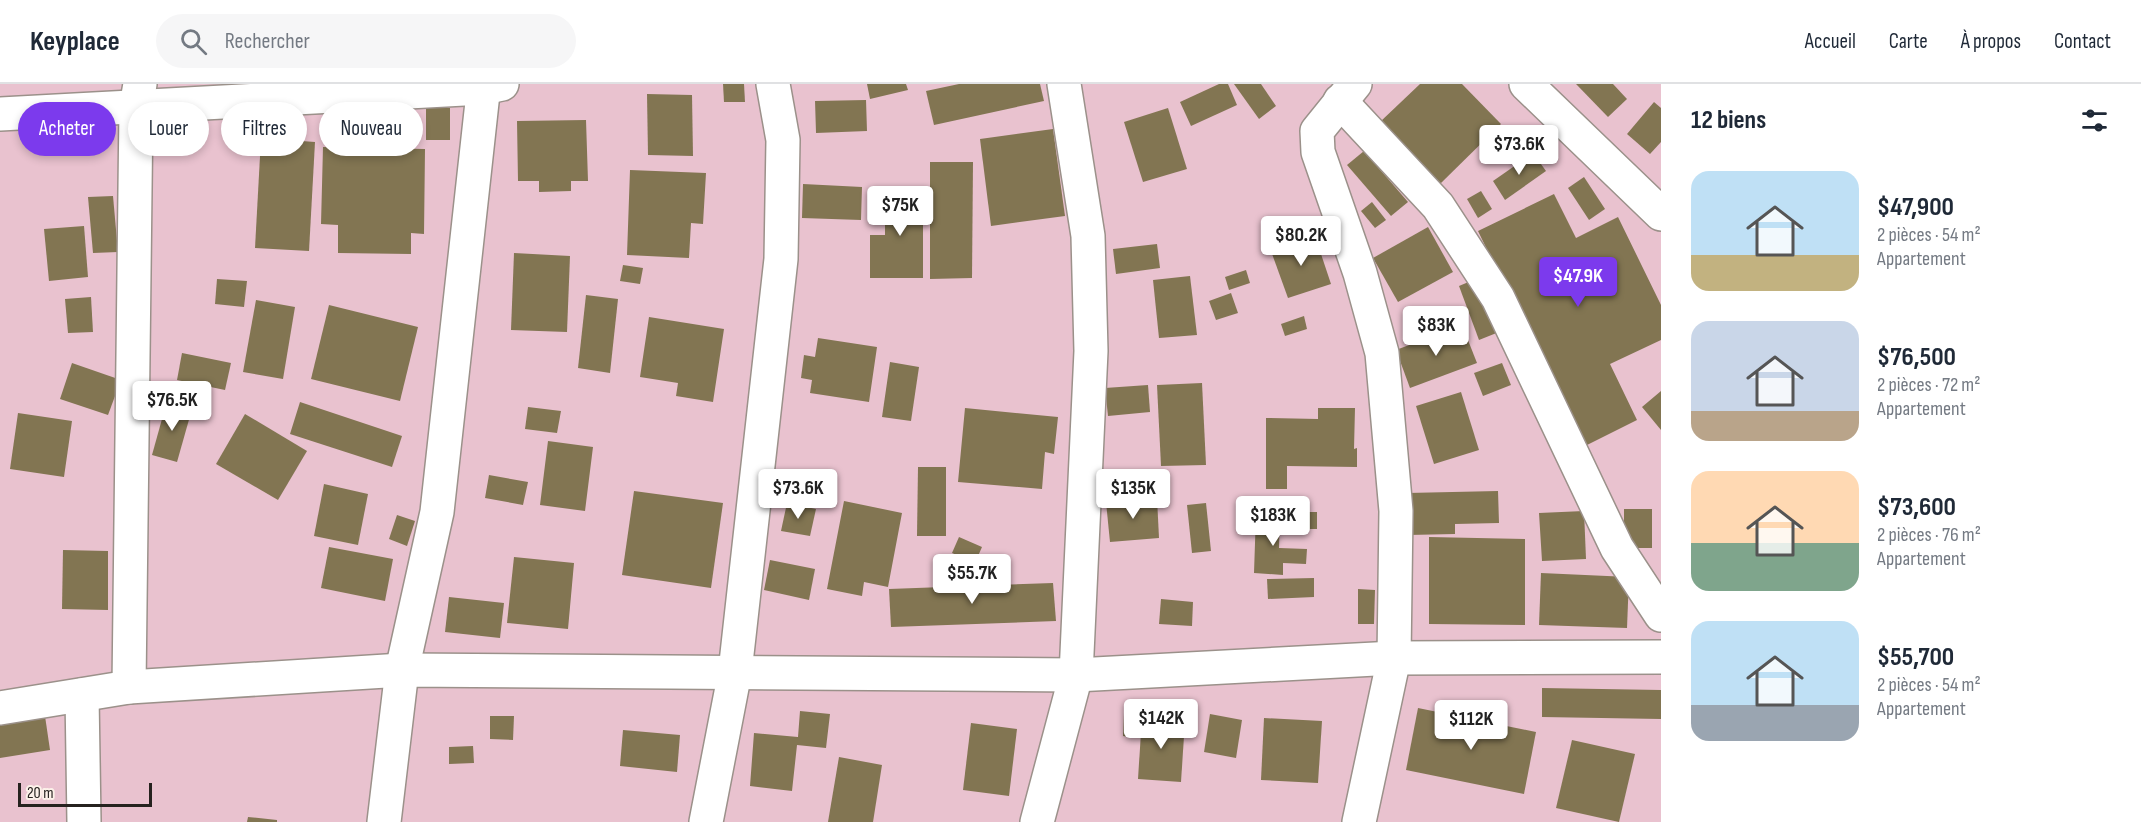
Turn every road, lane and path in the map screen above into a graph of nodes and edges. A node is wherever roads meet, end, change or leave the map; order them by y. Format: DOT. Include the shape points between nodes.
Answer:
graph roads {
  1 [pos="773,84"];
  2 [pos="1064,84"];
  3 [pos="1526,84"];
  4 [pos="490,85"];
  5 [pos="1347,93"];
  6 [pos="138,96"];
  7 [pos="0,114"];
  8 [pos="1661,214"];
  9 [pos="1661,615"];
  10 [pos="1661,657"];
  11 [pos="1394,658"];
  12 [pos="402,670"];
  13 [pos="735,672"];
  14 [pos="1076,675"];
  15 [pos="129,687"];
  16 [pos="82,695"];
  17 [pos="0,708"];
  18 [pos="84,822"];
  19 [pos="384,822"];
  20 [pos="706,822"];
  21 [pos="1037,822"];
  22 [pos="1359,822"];
  1 -- 13 [label="street" via="783,140 781,260"];
  2 -- 14 [label="street" via="1088,236 1091,351"];
  3 -- 8 [label="street"];
  4 -- 6 [label="street"];
  4 -- 12 [label="street" via="437,512"];
  5 -- 9 [label="street" via="1438,206 1498,298 1617,548"];
  5 -- 11 [label="street" via="1317,131 1318,152 1360,273 1382,352 1396,512"];
  6 -- 7 [label="street"];
  6 -- 15 [label="street"];
  10 -- 11 [label="street"];
  11 -- 14 [label="street"];
  11 -- 22 [label="street"];
  12 -- 13 [label="street"];
  12 -- 15 [label="street"];
  12 -- 19 [label="street"];
  13 -- 14 [label="street"];
  13 -- 20 [label="street"];
  14 -- 21 [label="street"];
  15 -- 16 [label="street"];
  16 -- 17 [label="street"];
  16 -- 18 [label="street"];
}
